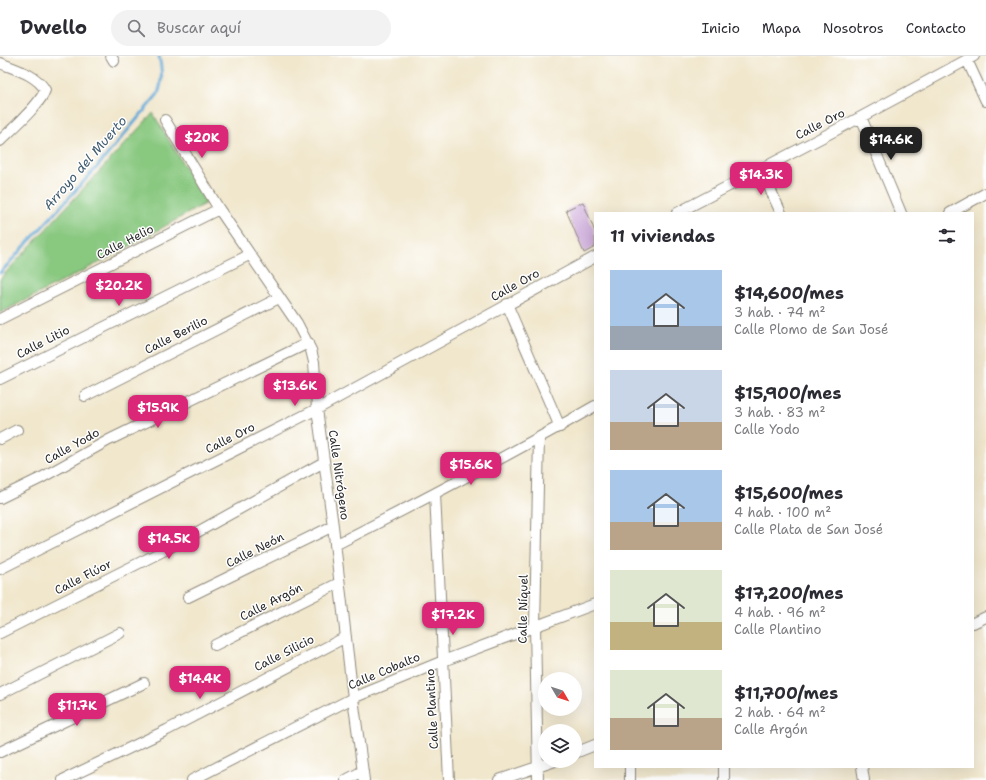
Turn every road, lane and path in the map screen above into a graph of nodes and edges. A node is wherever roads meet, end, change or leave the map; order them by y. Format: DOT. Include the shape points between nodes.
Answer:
graph roads {
  1 [pos="971,58"];
  2 [pos="0,63"];
  3 [pos="986,102"];
  4 [pos="861,117"];
  5 [pos="165,120"];
  6 [pos="0,142"];
  7 [pos="761,169"];
  8 [pos="986,193"];
  9 [pos="219,209"];
  10 [pos="679,212"];
  11 [pos="781,212"];
  12 [pos="901,212"];
  13 [pos="952,212"];
  14 [pos="249,255"];
  15 [pos="594,258"];
  16 [pos="279,298"];
  17 [pos="507,304"];
  18 [pos="0,319"];
  19 [pos="308,343"];
  20 [pos="0,379"];
  21 [pos="85,396"];
  22 [pos="594,407"];
  23 [pos="317,409"];
  24 [pos="560,426"];
  25 [pos="17,430"];
  26 [pos="539,438"];
  27 [pos="0,439"];
  28 [pos="324,462"];
  29 [pos="435,494"];
  30 [pos="0,498"];
  31 [pos="333,526"];
  32 [pos="336,545"];
  33 [pos="0,569"];
  34 [pos="339,583"];
  35 [pos="188,597"];
  36 [pos="594,604"];
  37 [pos="986,617"];
  38 [pos="974,623"];
  39 [pos="535,626"];
  40 [pos="0,633"];
  41 [pos="120,634"];
  42 [pos="346,637"];
  43 [pos="215,645"];
  44 [pos="443,661"];
  45 [pos="144,682"];
  46 [pos="0,694"];
  47 [pos="353,698"];
  48 [pos="594,745"];
  49 [pos="582,750"];
  50 [pos="0,752"];
  51 [pos="537,768"];
  52 [pos="630,768"];
  53 [pos="724,768"];
  54 [pos="862,768"];
  55 [pos="363,776"];
  56 [pos="63,780"];
  57 [pos="192,780"];
  58 [pos="346,780"];
  59 [pos="449,780"];
  60 [pos="499,780"];
  61 [pos="538,780"];
  62 [pos="630,780"];
  63 [pos="724,780"];
  64 [pos="864,780"];
  1 -- 3 [label="street"];
  1 -- 4 [label="street, Calle Oro"];
  2 -- 6 [label="street" via="32,77 45,90 36,104"];
  4 -- 7 [label="street, Calle Oro"];
  4 -- 12 [label="street"];
  5 -- 9 [label="street, Calle Nitrógeno"];
  7 -- 10 [label="street, Calle Oro"];
  7 -- 11 [label="street"];
  8 -- 13 [label="street"];
  9 -- 14 [label="street, Calle Nitrógeno"];
  9 -- 18 [label="street, Calle Helio"];
  14 -- 16 [label="street, Calle Nitrógeno"];
  14 -- 20 [label="street, Calle Litio"];
  15 -- 17 [label="street, Calle Oro"];
  16 -- 19 [label="street, Calle Nitrógeno"];
  16 -- 21 [label="street, Calle Berilio"];
  17 -- 23 [label="street, Calle Oro"];
  17 -- 24 [label="street"];
  19 -- 23 [label="street, Calle Nitrógeno" via="314,362"];
  19 -- 30 [label="street, Calle Yodo" via="110,440"];
  22 -- 24 [label="street"];
  23 -- 28 [label="street, Calle Nitrógeno"];
  23 -- 33 [label="street, Calle Oro"];
  24 -- 26 [label="street"];
  25 -- 27 [label="street"];
  26 -- 29 [label="street"];
  26 -- 39 [label="street, Calle Níquel"];
  28 -- 31 [label="street, Calle Nitrógeno"];
  28 -- 40 [label="street, Calle Flúor" via="165,550"];
  29 -- 32 [label="street"];
  29 -- 44 [label="street, Calle Plantino"];
  31 -- 32 [label="street, Calle Nitrógeno"];
  31 -- 35 [label="street, Calle Neón"];
  32 -- 34 [label="street, Calle Nitrógeno"];
  34 -- 42 [label="street, Calle Nitrógeno"];
  34 -- 43 [label="street, Calle Argón"];
  36 -- 39 [label="street, Calle Cobalto"];
  37 -- 38 [label="street"];
  39 -- 44 [label="street, Calle Cobalto"];
  39 -- 51 [label="street, Calle Níquel"];
  41 -- 46 [label="street"];
  42 -- 47 [label="street, Calle Nitrógeno"];
  42 -- 56 [label="street, Calle Silicio" via="167,730"];
  44 -- 47 [label="street, Calle Cobalto"];
  44 -- 59 [label="street, Calle Plantino"];
  45 -- 50 [label="street"];
  47 -- 55 [label="street, Calle Nitrógeno"];
  47 -- 57 [label="street, Calle Cobalto"];
  48 -- 49 [label="street"];
  51 -- 60 [label="street"];
  51 -- 61 [label="street, Calle Níquel"];
  52 -- 62 [label="street"];
  53 -- 63 [label="street"];
  54 -- 64 [label="street"];
  55 -- 58 [label="street"];
}
